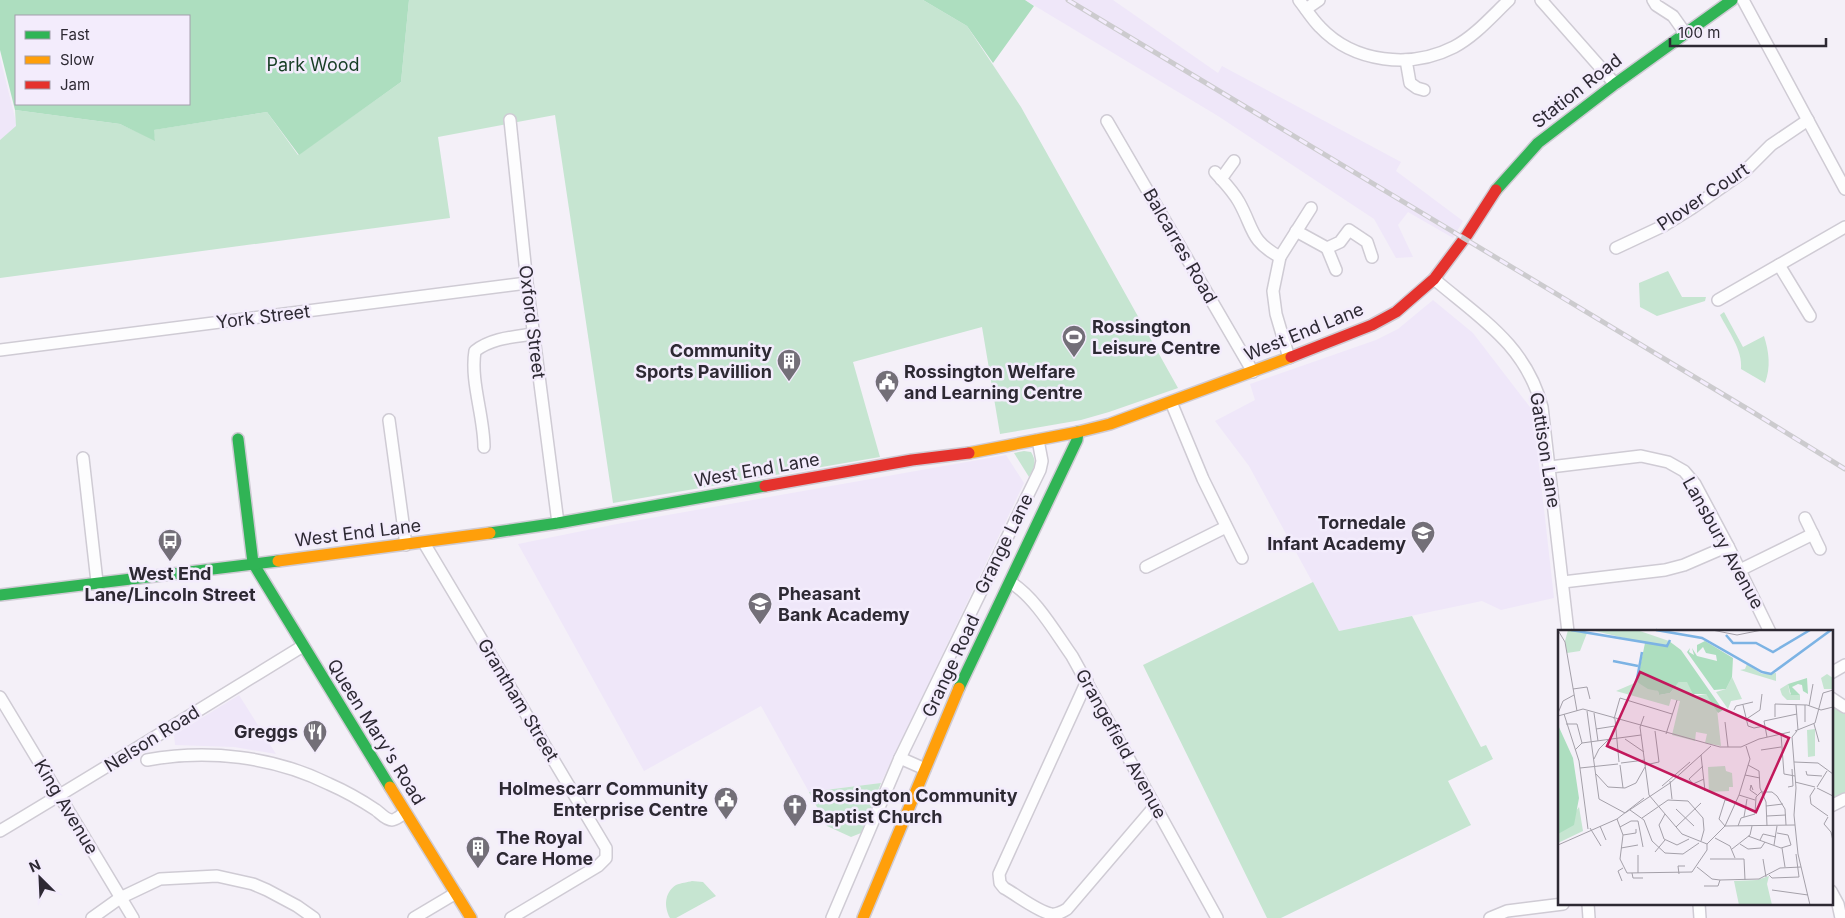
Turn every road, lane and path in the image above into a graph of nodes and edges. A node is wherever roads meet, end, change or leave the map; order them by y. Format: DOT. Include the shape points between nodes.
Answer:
graph roads {
  1 [pos="1318,0"];
  2 [pos="1509,0"];
  3 [pos="1541,0"];
  4 [pos="1653,0"];
  5 [pos="1732,0"];
  6 [pos="1743,0"];
  7 [pos="1303,5"];
  8 [pos="1685,33"];
  9 [pos="1406,60"];
  10 [pos="1615,84"];
  11 [pos="1424,90"];
  12 [pos="510,120"];
  13 [pos="1808,120"];
  14 [pos="1107,121"];
  15 [pos="1234,161"];
  16 [pos="1845,189"];
  17 [pos="1311,208"];
  18 [pos="1845,227"];
  19 [pos="1296,231"];
  20 [pos="1467,235"];
  21 [pos="1327,248"];
  22 [pos="1616,248"];
  23 [pos="1280,257"];
  24 [pos="1372,257"];
  25 [pos="1779,264"];
  26 [pos="1336,270"];
  27 [pos="1434,279"];
  28 [pos="527,283"];
  29 [pos="1718,300"];
  30 [pos="1810,316"];
  31 [pos="534,334"];
  32 [pos="0,350"];
  33 [pos="1289,358"];
  34 [pos="1253,372"];
  35 [pos="1171,402"];
  36 [pos="390,420"];
  37 [pos="1078,432"];
  38 [pos="238,439"];
  39 [pos="1038,440"];
  40 [pos="484,447"];
  41 [pos="83,458"];
  42 [pos="1550,467"];
  43 [pos="1805,518"];
  44 [pos="558,523"];
  45 [pos="1226,527"];
  46 [pos="1813,534"];
  47 [pos="424,543"];
  48 [pos="406,545"];
  49 [pos="1728,546"];
  50 [pos="1820,549"];
  51 [pos="1242,558"];
  52 [pos="253,563"];
  53 [pos="993,567"];
  54 [pos="1146,567"];
  55 [pos="1740,570"];
  56 [pos="1011,579"];
  57 [pos="97,582"];
  58 [pos="1563,582"];
  59 [pos="0,595"];
  60 [pos="1568,630"];
  61 [pos="1769,630"];
  62 [pos="303,646"];
  63 [pos="1845,666"];
  64 [pos="1832,672"];
  65 [pos="1087,681"];
  66 [pos="0,697"];
  67 [pos="1832,699"];
  68 [pos="1845,708"];
  69 [pos="900,758"];
  70 [pos="147,760"];
  71 [pos="925,769"];
  72 [pos="59,795"];
  73 [pos="1845,799"];
  74 [pos="1155,806"];
  75 [pos="1832,806"];
  76 [pos="405,813"];
  77 [pos="0,831"];
  78 [pos="456,892"];
  79 [pos="1832,893"];
  80 [pos="120,898"];
  81 [pos="1558,905"];
  82 [pos="92,918"];
  83 [pos="133,918"];
  84 [pos="314,918"];
  85 [pos="414,918"];
  86 [pos="471,918"];
  87 [pos="511,918"];
  88 [pos="832,918"];
  89 [pos="863,918"];
  90 [pos="1217,918"];
  91 [pos="1490,918"];
  92 [pos="1840,918"];
  1 -- 7 [label="street"];
  2 -- 9 [label="street" via="1455,46 1417,60"];
  3 -- 10 [label="street"];
  4 -- 8 [label="street" via="1673,16"];
  5 -- 8 [label="street, Station Road"];
  6 -- 13 [label="street"];
  7 -- 9 [label="street" via="1320,28 1349,49 1382,59"];
  8 -- 10 [label="street, Station Road"];
  9 -- 11 [label="street" via="1410,83"];
  10 -- 20 [label="street, Station Road" via="1538,143 1499,185"];
  12 -- 28 [label="street, Oxford Street"];
  13 -- 16 [label="street"];
  13 -- 22 [label="street, Plover Court" via="1771,145 1745,171 1692,208"];
  14 -- 34 [label="street, Balcarres Road"];
  15 -- 23 [label="street" via="1218,176 1238,200 1258,242"];
  17 -- 19 [label="street"];
  18 -- 25 [label="street"];
  19 -- 21 [label="street"];
  19 -- 23 [label="street"];
  20 -- 27 [label="street, West End Lane"];
  21 -- 24 [label="street" via="1340,242 1349,230 1367,242"];
  21 -- 26 [label="street"];
  23 -- 33 [label="street" via="1274,291 1276,314"];
  25 -- 29 [label="street"];
  25 -- 30 [label="street"];
  27 -- 33 [label="street, West End Lane" via="1396,312"];
  27 -- 42 [label="street, Gattison Lane" via="1508,342 1528,369 1542,407"];
  28 -- 31 [label="street, Oxford Street"];
  28 -- 32 [label="street, York Street"];
  31 -- 40 [label="street" via="499,339 475,351"];
  31 -- 44 [label="street, Oxford Street"];
  33 -- 34 [label="street, West End Lane"];
  34 -- 35 [label="street, West End Lane"];
  35 -- 37 [label="street, West End Lane"];
  35 -- 45 [label="street"];
  36 -- 48 [label="street"];
  37 -- 39 [label="street, West End Lane"];
  37 -- 56 [label="street, Grange Road"];
  38 -- 52 [label="street"];
  39 -- 44 [label="street, West End Lane"];
  39 -- 53 [label="street, Grange Lane" via="1042,461 1040,470"];
  41 -- 57 [label="street"];
  42 -- 49 [label="street, Lansbury Avenue" via="1641,456 1668,462 1690,478"];
  42 -- 58 [label="street, Gattison Lane"];
  43 -- 46 [label="street"];
  44 -- 47 [label="street, West End Lane"];
  45 -- 51 [label="street"];
  45 -- 54 [label="street"];
  46 -- 50 [label="street"];
  46 -- 55 [label="street"];
  47 -- 48 [label="street, West End Lane"];
  47 -- 87 [label="street, Grantham Street" via="606,848 608,859"];
  48 -- 52 [label="street, West End Lane"];
  49 -- 55 [label="street, Lansbury Avenue"];
  49 -- 58 [label="street" via="1684,566"];
  52 -- 57 [label="street, West End Lane"];
  52 -- 62 [label="street, Queen Mary's Road"];
  53 -- 56 [label="street, Grangefield Avenue"];
  53 -- 69 [label="street, Grange Lane"];
  55 -- 61 [label="street, Lansbury Avenue"];
  56 -- 65 [label="street, Grangefield Avenue" via="1052,627"];
  56 -- 71 [label="street, Grange Road" via="962,680"];
  57 -- 59 [label="street, West End Lane"];
  58 -- 60 [label="street, Gattison Lane"];
  62 -- 72 [label="street, Nelson Road"];
  62 -- 76 [label="street, Queen Mary's Road"];
  63 -- 64 [label="street"];
  65 -- 74 [label="street, Grangefield Avenue"];
  65 -- 74 [label="street" via="999,874 1000,883 1044,911 1060,913"];
  66 -- 72 [label="street, King Avenue"];
  67 -- 68 [label="street"];
  69 -- 71 [label="street"];
  69 -- 88 [label="street, Grange Lane"];
  70 -- 76 [label="street" via="205,754 266,762 325,781 389,820"];
  71 -- 89 [label="street, Grange Road"];
  72 -- 77 [label="street, Nelson Road"];
  72 -- 80 [label="street, King Avenue"];
  73 -- 75 [label="street"];
  74 -- 90 [label="street, Grangefield Avenue"];
  76 -- 78 [label="street, Queen Mary's Road"];
  78 -- 85 [label="street"];
  78 -- 86 [label="street, Queen Mary's Road"];
  79 -- 92 [label="street"];
  80 -- 82 [label="street"];
  80 -- 83 [label="street, King Avenue"];
  80 -- 84 [label="street" via="160,879 217,876 267,890"];
  81 -- 91 [label="street" via="1507,910"];
}
